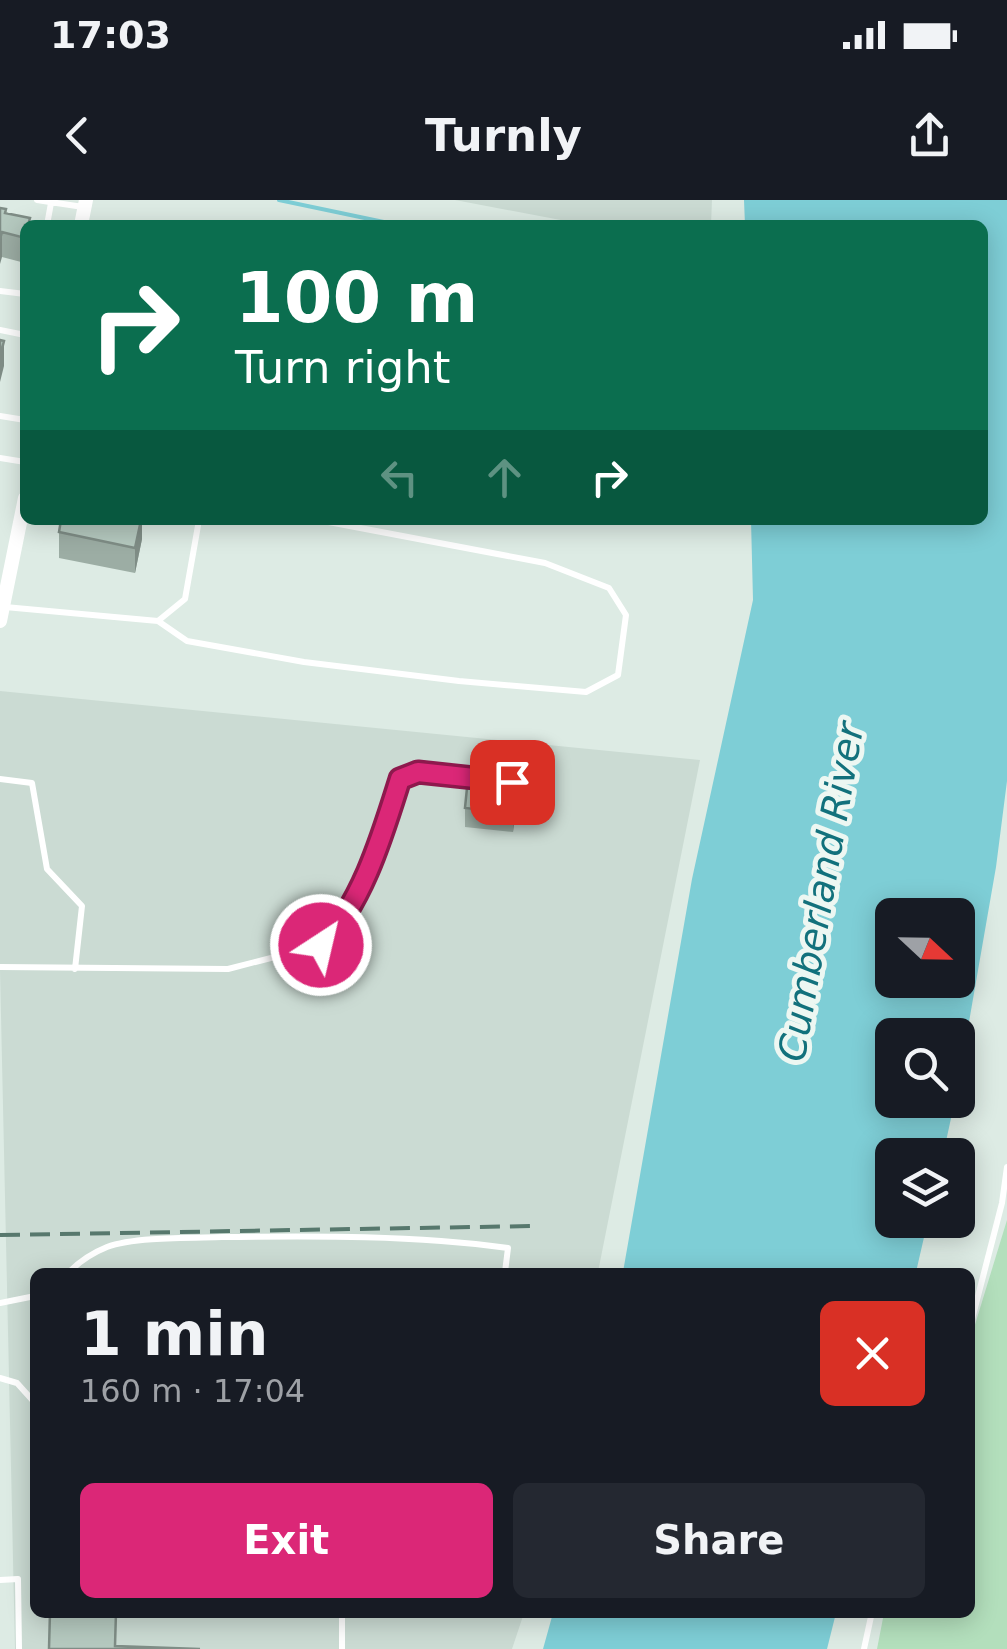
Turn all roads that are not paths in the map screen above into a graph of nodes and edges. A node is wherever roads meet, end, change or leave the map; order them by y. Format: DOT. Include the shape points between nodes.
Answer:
graph roads {
  1 [pos="37,200"];
  2 [pos="51,203"];
  3 [pos="85,203"];
  4 [pos="48,220"];
  5 [pos="20,513"];
  6 [pos="198,525"];
  7 [pos="344,525"];
  8 [pos="7,553"];
  9 [pos="4,581"];
  10 [pos="2,614"];
  11 [pos="158,621"];
  12 [pos="0,779"];
  13 [pos="512,782"];
  14 [pos="0,967"];
  15 [pos="75,969"];
  16 [pos="1007,1167"];
  17 [pos="73,1268"];
  18 [pos="506,1268"];
  19 [pos="30,1297"];
  20 [pos="0,1303"];
  21 [pos="975,1308"];
  22 [pos="0,1378"];
  23 [pos="30,1397"];
  24 [pos="0,1580"];
  25 [pos="342,1618"];
  26 [pos="871,1618"];
  27 [pos="19,1649"];
  28 [pos="342,1649"];
  29 [pos="864,1649"];
  1 -- 2 [label="lane"];
  2 -- 3 [label="lane"];
  2 -- 4 [label="lane"];
  5 -- 8 [label="street"];
  6 -- 11 [label="lane" via="185,600"];
  7 -- 11 [label="lane" via="545,564 609,588 626,614 618,675 586,692 459,681 187,641"];
  8 -- 9 [label="street"];
  9 -- 10 [label="street"];
  10 -- 11 [label="lane"];
  12 -- 15 [label="lane" via="32,783 48,868 82,906"];
  13 -- 15 [label="lane" via="418,772 400,779 388,824 338,928 321,945 228,969"];
  14 -- 15 [label="lane"];
  16 -- 21 [label="lane"];
  17 -- 18 [label="lane" via="110,1246 298,1236 508,1248"];
  19 -- 20 [label="lane"];
  22 -- 23 [label="lane" via="17,1383"];
  24 -- 27 [label="lane" via="18,1579"];
  25 -- 28 [label="lane"];
  26 -- 29 [label="lane"];
}
